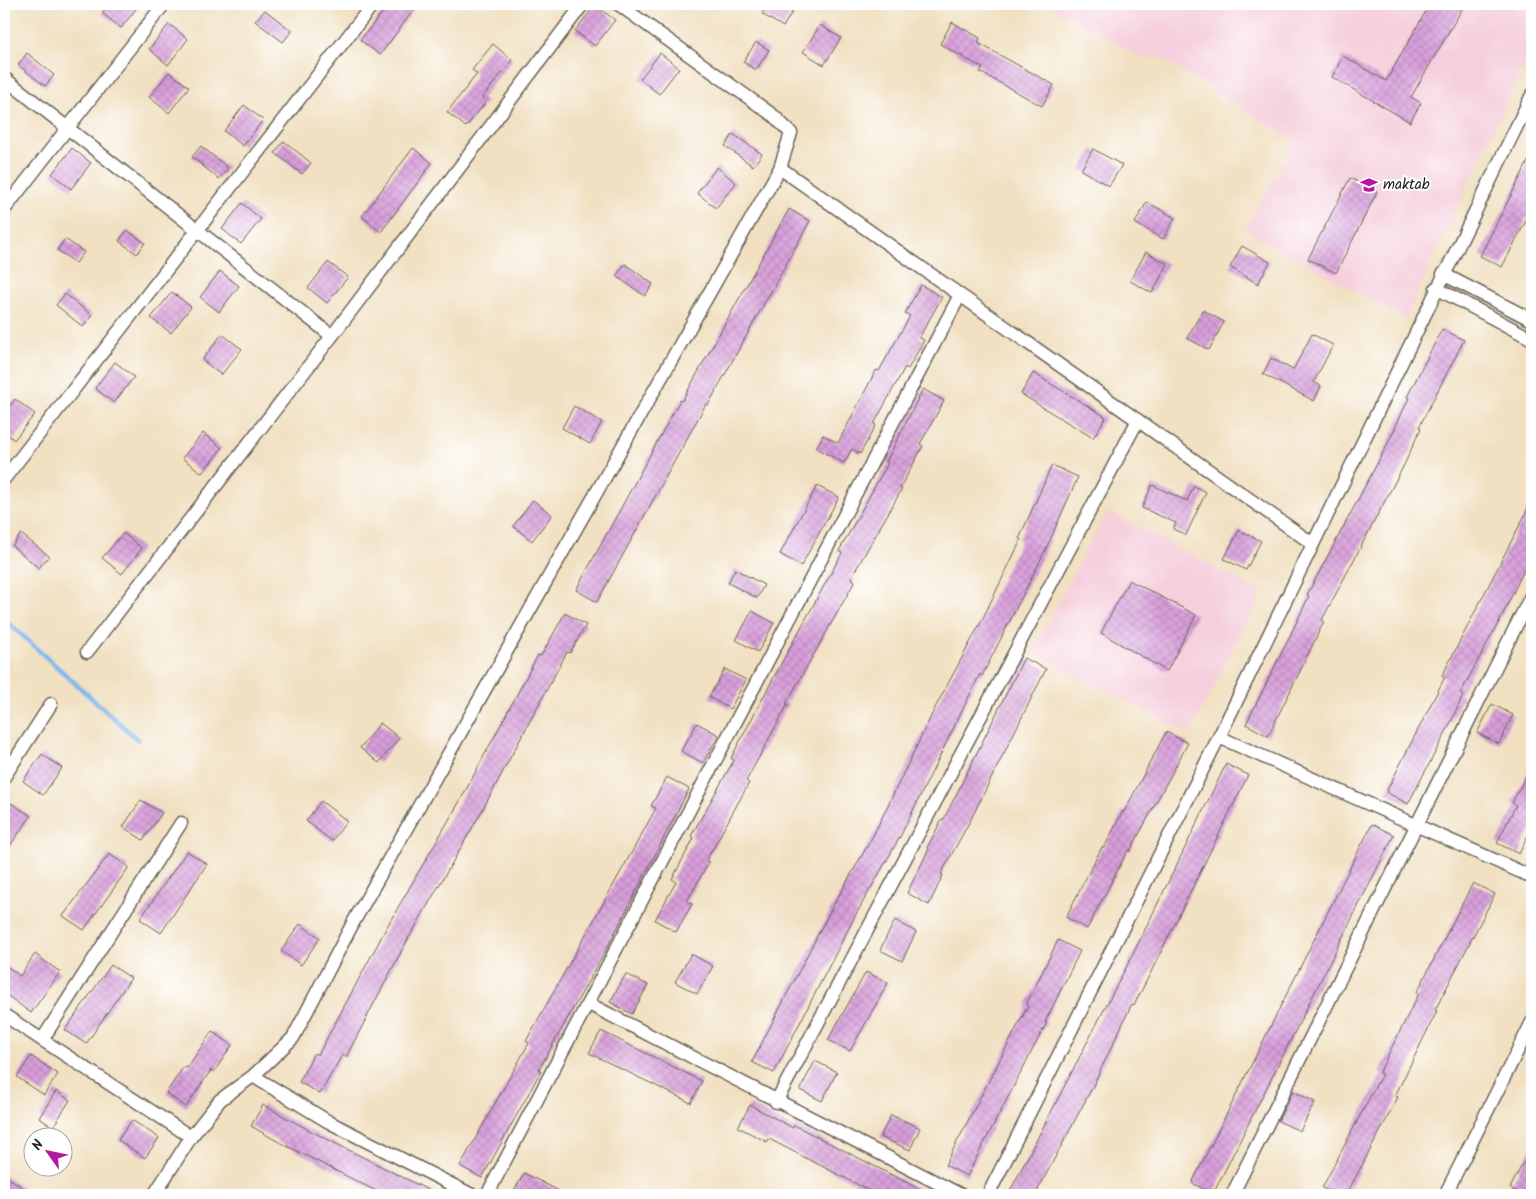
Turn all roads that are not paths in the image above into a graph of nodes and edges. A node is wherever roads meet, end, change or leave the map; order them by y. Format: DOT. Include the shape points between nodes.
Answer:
graph roads {
  1 [pos="164,4"];
  2 [pos="373,4"];
  3 [pos="582,4"];
  4 [pos="618,4"];
  5 [pos="4,78"];
  6 [pos="1532,94"];
  7 [pos="68,127"];
  8 [pos="780,168"];
  9 [pos="4,210"];
  10 [pos="197,231"];
  11 [pos="1443,274"];
  12 [pos="1436,288"];
  13 [pos="960,295"];
  14 [pos="1532,320"];
  15 [pos="332,336"];
  16 [pos="1532,339"];
  17 [pos="1138,420"];
  18 [pos="4,479"];
  19 [pos="1313,544"];
  20 [pos="1532,594"];
  21 [pos="87,652"];
  22 [pos="51,704"];
  23 [pos="1219,737"];
  24 [pos="4,778"];
  25 [pos="181,823"];
  26 [pos="1418,825"];
  27 [pos="1532,877"];
  28 [pos="589,1004"];
  29 [pos="4,1015"];
  30 [pos="1532,1022"];
  31 [pos="42,1040"];
  32 [pos="253,1076"];
  33 [pos="776,1102"];
  34 [pos="190,1138"];
  35 [pos="154,1195"];
  36 [pos="472,1195"];
  37 [pos="487,1195"];
  38 [pos="960,1195"];
  39 [pos="988,1195"];
  40 [pos="1232,1195"];
  41 [pos="1445,1195"];
  1 -- 7 [label="street"];
  2 -- 10 [label="street"];
  3 -- 15 [label="street"];
  4 -- 8 [label="street" via="774,116 791,132"];
  5 -- 7 [label="street"];
  6 -- 11 [label="street"];
  7 -- 9 [label="street"];
  7 -- 10 [label="street"];
  8 -- 13 [label="street"];
  8 -- 32 [label="street" via="354,921 293,1038"];
  10 -- 15 [label="street"];
  10 -- 18 [label="street"];
  11 -- 12 [label="street"];
  11 -- 14 [label="street"];
  12 -- 16 [label="street"];
  12 -- 19 [label="street"];
  13 -- 17 [label="street"];
  13 -- 28 [label="street"];
  15 -- 21 [label="street"];
  17 -- 19 [label="street"];
  17 -- 33 [label="street"];
  19 -- 23 [label="street"];
  20 -- 26 [label="street"];
  22 -- 24 [label="street"];
  23 -- 26 [label="street"];
  23 -- 39 [label="street"];
  25 -- 31 [label="street"];
  26 -- 27 [label="street"];
  26 -- 40 [label="street"];
  28 -- 33 [label="street"];
  28 -- 37 [label="street"];
  29 -- 31 [label="street"];
  30 -- 41 [label="street"];
  31 -- 34 [label="street"];
  32 -- 34 [label="street" via="220,1100"];
  32 -- 36 [label="street" via="329,1122"];
  33 -- 38 [label="street"];
  34 -- 35 [label="street"];
}
